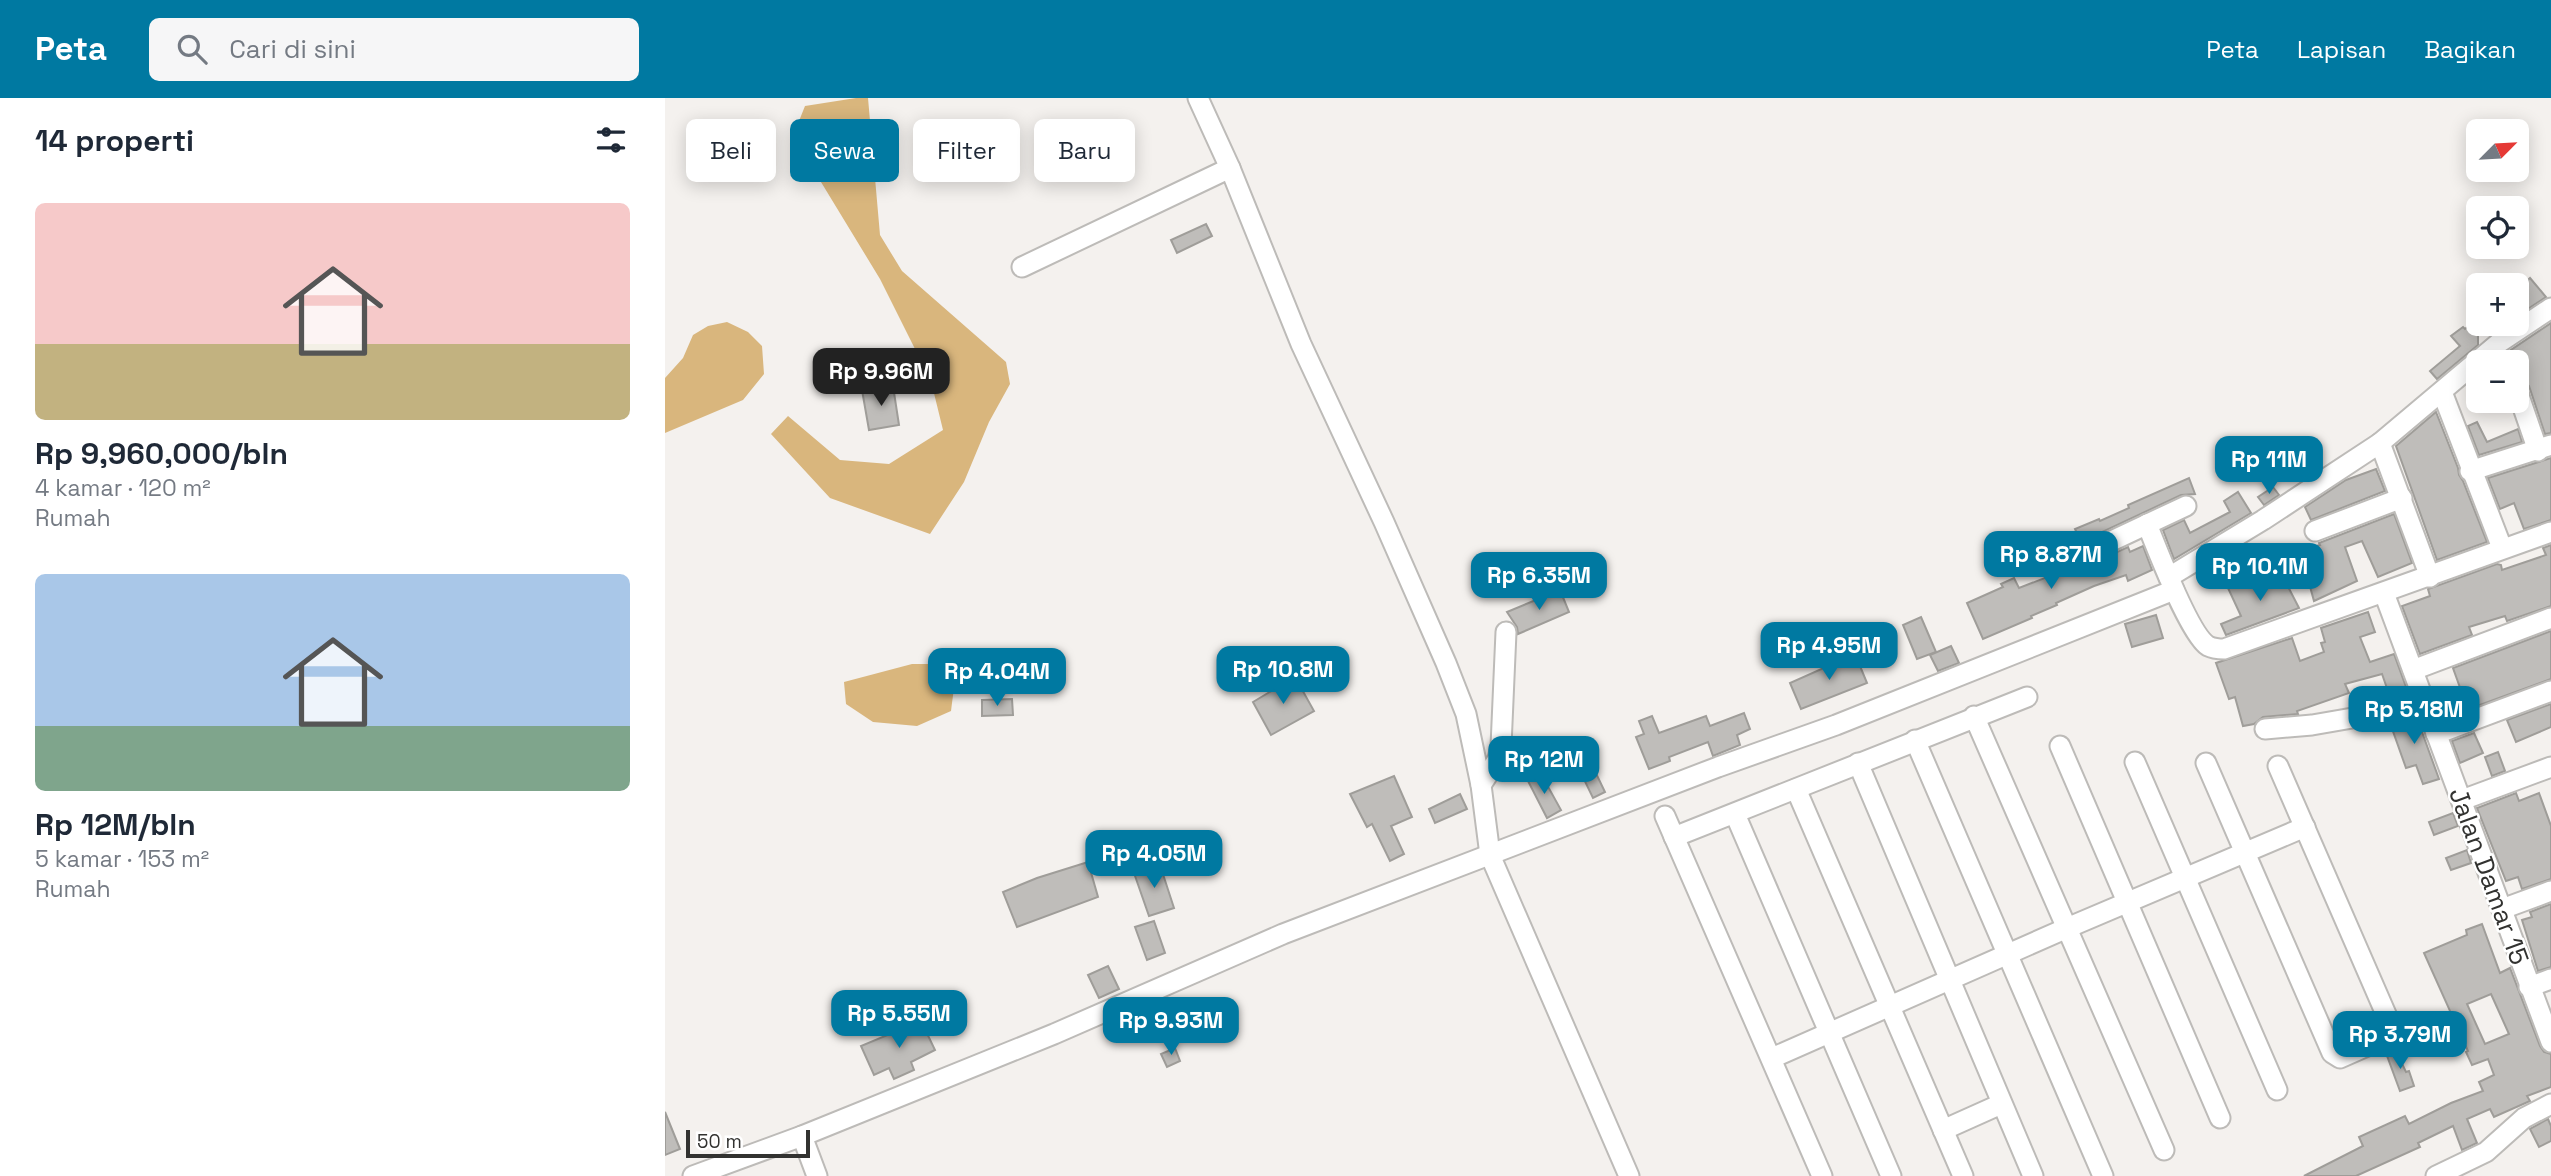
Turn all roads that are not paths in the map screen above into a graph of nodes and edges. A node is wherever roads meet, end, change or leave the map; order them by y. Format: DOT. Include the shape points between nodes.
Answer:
graph roads {
  1 [pos="1198,98"];
  2 [pos="1230,168"];
  3 [pos="1022,267"];
  4 [pos="2551,308"];
  5 [pos="2500,342"];
  6 [pos="2503,350"];
  7 [pos="2442,392"];
  8 [pos="2528,413"];
  9 [pos="2380,443"];
  10 [pos="2544,448"];
  11 [pos="2470,471"];
  12 [pos="2402,498"];
  13 [pos="2186,506"];
  14 [pos="2147,524"];
  15 [pos="2315,531"];
  16 [pos="2551,532"];
  17 [pos="2502,548"];
  18 [pos="2086,553"];
  19 [pos="2430,577"];
  20 [pos="2172,583"];
  21 [pos="2384,593"];
  22 [pos="2551,618"];
  23 [pos="1506,632"];
  24 [pos="2413,670"];
  25 [pos="2551,691"];
  26 [pos="2422,694"];
  27 [pos="2027,697"];
  28 [pos="1974,716"];
  29 [pos="2265,729"];
  30 [pos="2436,734"];
  31 [pos="1915,740"];
  32 [pos="2060,746"];
  33 [pos="2135,762"];
  34 [pos="1857,763"];
  35 [pos="2206,764"];
  36 [pos="2278,766"];
  37 [pos="2551,767"];
  38 [pos="1481,785"];
  39 [pos="1796,789"];
  40 [pos="2462,800"];
  41 [pos="1735,814"];
  42 [pos="1665,816"];
  43 [pos="2305,827"];
  44 [pos="1674,837"];
  45 [pos="2245,852"];
  46 [pos="1490,855"];
  47 [pos="2186,878"];
  48 [pos="2551,891"];
  49 [pos="2127,903"];
  50 [pos="2502,909"];
  51 [pos="2067,929"];
  52 [pos="2007,954"];
  53 [pos="2551,979"];
  54 [pos="1948,981"];
  55 [pos="2529,987"];
  56 [pos="1888,1006"];
  57 [pos="1829,1034"];
  58 [pos="2551,1041"];
  59 [pos="1772,1058"];
  60 [pos="2277,1090"];
  61 [pos="2001,1104"];
  62 [pos="2551,1104"];
  63 [pos="2220,1118"];
  64 [pos="1943,1129"];
  65 [pos="802,1136"];
  66 [pos="2164,1150"];
  67 [pos="694,1176"];
  68 [pos="817,1176"];
  69 [pos="1629,1176"];
  70 [pos="1822,1176"];
  71 [pos="1891,1176"];
  72 [pos="1963,1176"];
  73 [pos="2033,1176"];
  74 [pos="2103,1176"];
  75 [pos="2436,1176"];
  1 -- 2 [label="street"];
  2 -- 3 [label="street"];
  2 -- 38 [label="street" via="1301,344 1446,663 1466,714"];
  4 -- 5 [label="street"];
  5 -- 6 [label="street"];
  5 -- 7 [label="street"];
  7 -- 9 [label="street"];
  7 -- 11 [label="street"];
  8 -- 10 [label="street"];
  9 -- 12 [label="street"];
  9 -- 20 [label="street"];
  10 -- 11 [label="street"];
  11 -- 17 [label="street"];
  12 -- 15 [label="street"];
  12 -- 19 [label="street"];
  13 -- 14 [label="street"];
  14 -- 18 [label="street"];
  14 -- 20 [label="street"];
  16 -- 17 [label="street"];
  17 -- 19 [label="street"];
  19 -- 21 [label="street"];
  20 -- 21 [label="street" via="2198,635 2208,646 2224,649"];
  20 -- 46 [label="street" via="1836,725"];
  21 -- 24 [label="street, Jalan Damar 15"];
  22 -- 24 [label="street"];
  23 -- 38 [label="street" via="1501,746"];
  24 -- 26 [label="street, Jalan Damar 15"];
  25 -- 30 [label="street"];
  26 -- 29 [label="street" via="2364,716"];
  26 -- 30 [label="street, Jalan Damar 15"];
  27 -- 28 [label="street"];
  28 -- 31 [label="street"];
  28 -- 51 [label="street"];
  30 -- 40 [label="street, Jalan Damar 15"];
  31 -- 34 [label="street"];
  31 -- 52 [label="street"];
  32 -- 49 [label="street"];
  33 -- 47 [label="street"];
  34 -- 39 [label="street"];
  34 -- 54 [label="street"];
  35 -- 45 [label="street"];
  36 -- 43 [label="street"];
  37 -- 40 [label="street"];
  38 -- 46 [label="street"];
  39 -- 41 [label="street"];
  39 -- 56 [label="street"];
  40 -- 50 [label="street, Jalan Damar 15"];
  41 -- 44 [label="street"];
  41 -- 57 [label="street"];
  42 -- 44 [label="street"];
  43 -- 45 [label="street"];
  43 -- 45 [label="street" via="2389,1021 2383,1039 2351,1055 2340,1058 2332,1053"];
  44 -- 59 [label="street"];
  45 -- 47 [label="street"];
  46 -- 65 [label="street" via="1283,934 1054,1034"];
  46 -- 69 [label="street"];
  47 -- 49 [label="street"];
  47 -- 60 [label="street"];
  48 -- 50 [label="street"];
  49 -- 51 [label="street"];
  49 -- 63 [label="street"];
  50 -- 55 [label="street, Jalan Damar 15"];
  51 -- 52 [label="street"];
  51 -- 66 [label="street"];
  52 -- 54 [label="street"];
  52 -- 74 [label="street"];
  53 -- 55 [label="street"];
  54 -- 56 [label="street"];
  54 -- 61 [label="street"];
  55 -- 58 [label="street, Jalan Damar 15"];
  56 -- 57 [label="street"];
  56 -- 64 [label="street"];
  57 -- 59 [label="street"];
  57 -- 71 [label="street"];
  59 -- 70 [label="street"];
  61 -- 64 [label="street"];
  61 -- 73 [label="street"];
  62 -- 75 [label="street" via="2524,1118 2486,1152"];
  64 -- 72 [label="street"];
  65 -- 67 [label="street"];
  65 -- 68 [label="street"];
}
